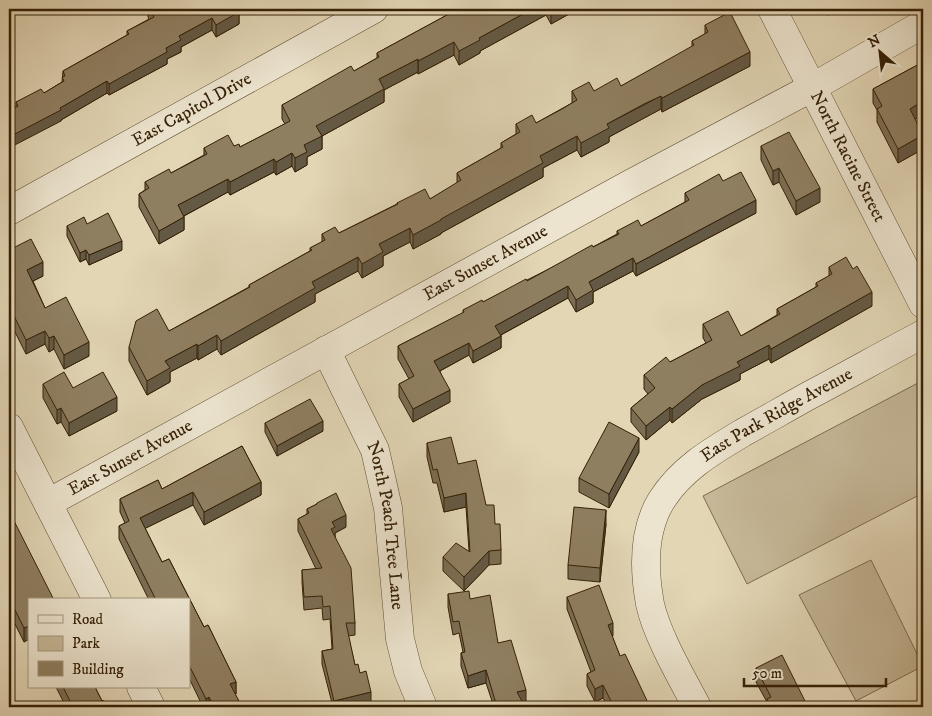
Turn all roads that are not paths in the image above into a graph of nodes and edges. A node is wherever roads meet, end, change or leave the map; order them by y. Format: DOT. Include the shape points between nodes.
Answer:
graph roads {
  1 [pos="374,9"];
  2 [pos="772,9"];
  3 [pos="923,24"];
  4 [pos="813,87"];
  5 [pos="9,211"];
  6 [pos="923,304"];
  7 [pos="923,334"];
  8 [pos="326,350"];
  9 [pos="9,426"];
  10 [pos="48,503"];
  11 [pos="96,598"];
  12 [pos="142,688"];
  13 [pos="151,707"];
  14 [pos="423,707"];
  15 [pos="697,707"];
  1 -- 5 [label="street, East Capitol Drive"];
  2 -- 4 [label="street, North Racine Street"];
  3 -- 4 [label="street, East Sunset Avenue"];
  4 -- 6 [label="street, North Racine Street"];
  4 -- 8 [label="street, East Sunset Avenue"];
  7 -- 15 [label="street, East Park Ridge Avenue" via="704,456 679,476 661,502 652,522 646,556 650,606"];
  8 -- 10 [label="street, East Sunset Avenue"];
  8 -- 14 [label="street, North Peach Tree Lane" via="375,450 388,508 400,639 408,671"];
  9 -- 10 [label="street"];
  10 -- 11 [label="street"];
  12 -- 13 [label="street"];
}
